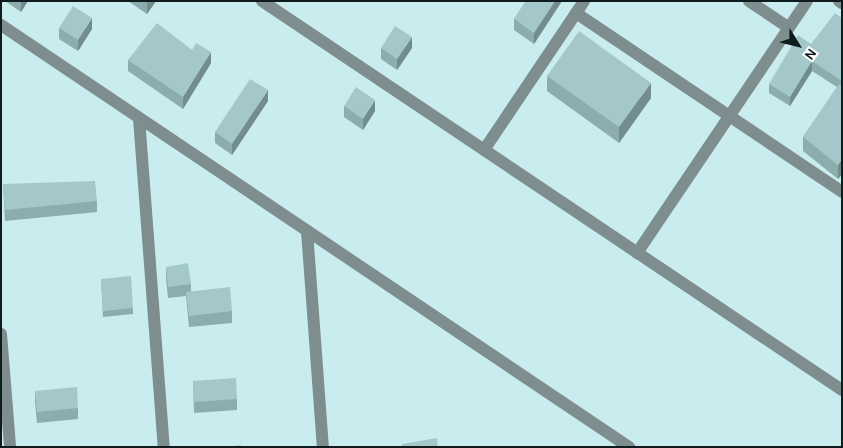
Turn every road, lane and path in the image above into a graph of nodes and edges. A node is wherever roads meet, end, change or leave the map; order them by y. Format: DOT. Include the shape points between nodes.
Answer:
graph roads {
  1 [pos="262,1"];
  2 [pos="584,1"];
  3 [pos="749,1"];
  4 [pos="807,1"];
  5 [pos="576,13"];
  6 [pos="1,25"];
  7 [pos="789,28"];
  8 [pos="729,116"];
  9 [pos="139,118"];
  10 [pos="484,150"];
  11 [pos="842,192"];
  12 [pos="307,231"];
  13 [pos="637,253"];
  14 [pos="1,334"];
  15 [pos="842,390"];
  16 [pos="10,447"];
  17 [pos="164,447"];
  18 [pos="323,447"];
  19 [pos="629,447"];
  1 -- 10 [label="street"];
  2 -- 5 [label="street"];
  3 -- 7 [label="street"];
  4 -- 7 [label="street"];
  5 -- 8 [label="street"];
  5 -- 10 [label="street"];
  6 -- 9 [label="street"];
  7 -- 8 [label="street"];
  8 -- 11 [label="street"];
  8 -- 13 [label="street"];
  9 -- 12 [label="street"];
  9 -- 17 [label="street"];
  10 -- 13 [label="street"];
  12 -- 18 [label="street"];
  12 -- 19 [label="street"];
  13 -- 15 [label="street"];
  14 -- 16 [label="street"];
}
